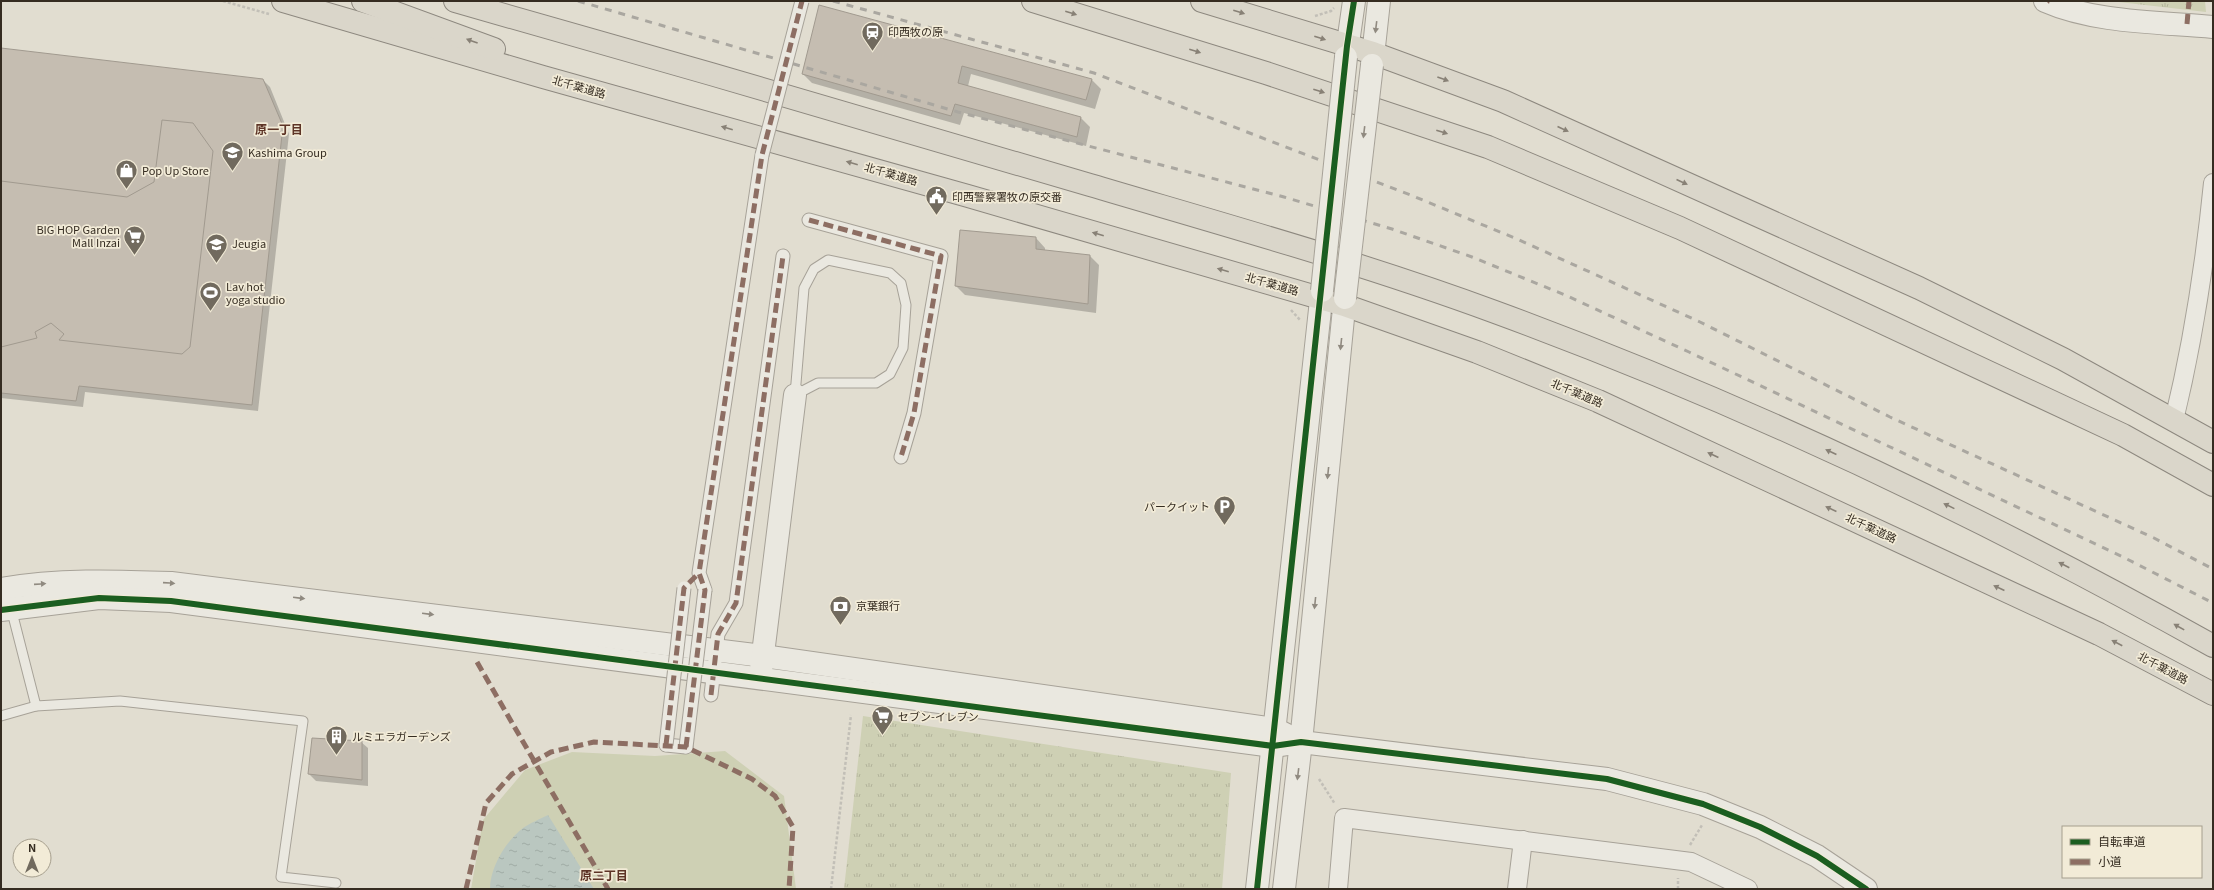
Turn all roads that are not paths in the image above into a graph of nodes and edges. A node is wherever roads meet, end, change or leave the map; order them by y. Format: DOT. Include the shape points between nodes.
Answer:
graph roads {
  1 [pos="283,1"];
  2 [pos="363,1"];
  3 [pos="455,1"];
  4 [pos="802,1"];
  5 [pos="1033,1"];
  6 [pos="1202,1"];
  7 [pos="1354,1"];
  8 [pos="1379,1"];
  9 [pos="2045,1"];
  10 [pos="2213,27"];
  11 [pos="1346,52"];
  12 [pos="1372,59"];
  13 [pos="543,77"];
  14 [pos="2213,183"];
  15 [pos="809,220"];
  16 [pos="783,256"];
  17 [pos="1321,295"];
  18 [pos="1345,302"];
  19 [pos="795,395"];
  20 [pos="2174,420"];
  21 [pos="2213,442"];
  22 [pos="901,457"];
  23 [pos="2213,485"];
  24 [pos="699,573"];
  25 [pos="1,589"];
  26 [pos="6,609"];
  27 [pos="2213,646"];
  28 [pos="716,650"];
  29 [pos="763,656"];
  30 [pos="714,672"];
  31 [pos="760,679"];
  32 [pos="2213,694"];
  33 [pos="711,695"];
  34 [pos="36,706"];
  35 [pos="1,716"];
  36 [pos="1274,737"];
  37 [pos="1301,742"];
  38 [pos="1523,840"];
  39 [pos="336,883"];
  40 [pos="1257,889"];
  41 [pos="1284,889"];
  42 [pos="1338,889"];
  43 [pos="1517,889"];
  44 [pos="1748,889"];
  45 [pos="1866,889"];
  1 -- 13 [label="highway, 北千葉道路"];
  13 -- 2 [label="highway, one-way" via="504,53"];
  27 -- 3 [label="highway, one-way" via="2124,596 1939,502 1749,414 1492,311 1271,239 974,150"];
  4 -- 24 [label="street, bridge" via="762,154"];
  5 -- 23 [label="highway, one-way" via="1266,73 1488,147 1680,228 2095,421"];
  6 -- 11 [label="highway, one-way"];
  7 -- 11 [label="street"];
  8 -- 12 [label="street, one-way"];
  9 -- 10 [label="street" via="2094,15"];
  11 -- 12 [label="highway"];
  11 -- 17 [label="street, bridge"];
  12 -- 18 [label="street, one-way, bridge"];
  12 -- 20 [label="highway, one-way" via="1503,101 1919,288 2063,359"];
  17 -- 13 [label="highway, 北千葉道路, one-way"];
  14 -- 20 [label="street" via="2208,232 2187,364"];
  15 -- 22 [label="street" via="941,256 914,412"];
  16 -- 28 [label="street" via="736,603 718,634"];
  17 -- 18 [label="highway, 北千葉道路"];
  17 -- 36 [label="street"];
  32 -- 18 [label="highway, 北千葉道路, one-way" via="2099,634 1598,401"];
  18 -- 37 [label="street, one-way"];
  19 -- 19 [label="lane" via="804,288 814,269 828,260 890,273 901,283 906,305 903,348 890,374 876,383 818,383"];
  19 -- 29 [label="street"];
  20 -- 21 [label="highway"];
  24 -- 24 [label="street, bridge" via="705,590 686,747 666,745 684,588"];
  25 -- 28 [label="street, one-way" via="100,581 171,583"];
  26 -- 30 [label="street" via="99,598 171,601"];
  26 -- 34 [label="lane"];
  28 -- 29 [label="street"];
  28 -- 30 [label="street"];
  29 -- 31 [label="street"];
  29 -- 36 [label="street"];
  30 -- 31 [label="street"];
  30 -- 33 [label="street"];
  31 -- 36 [label="street"];
  34 -- 35 [label="lane"];
  34 -- 39 [label="lane" via="120,701 303,721 281,877"];
  36 -- 37 [label="street"];
  36 -- 40 [label="street"];
  37 -- 41 [label="street, one-way"];
  37 -- 45 [label="street" via="1607,779 1659,792 1703,804 1760,827 1817,856"];
  38 -- 42 [label="street" via="1344,818"];
  38 -- 43 [label="street"];
  38 -- 44 [label="street" via="1690,862"];
}
